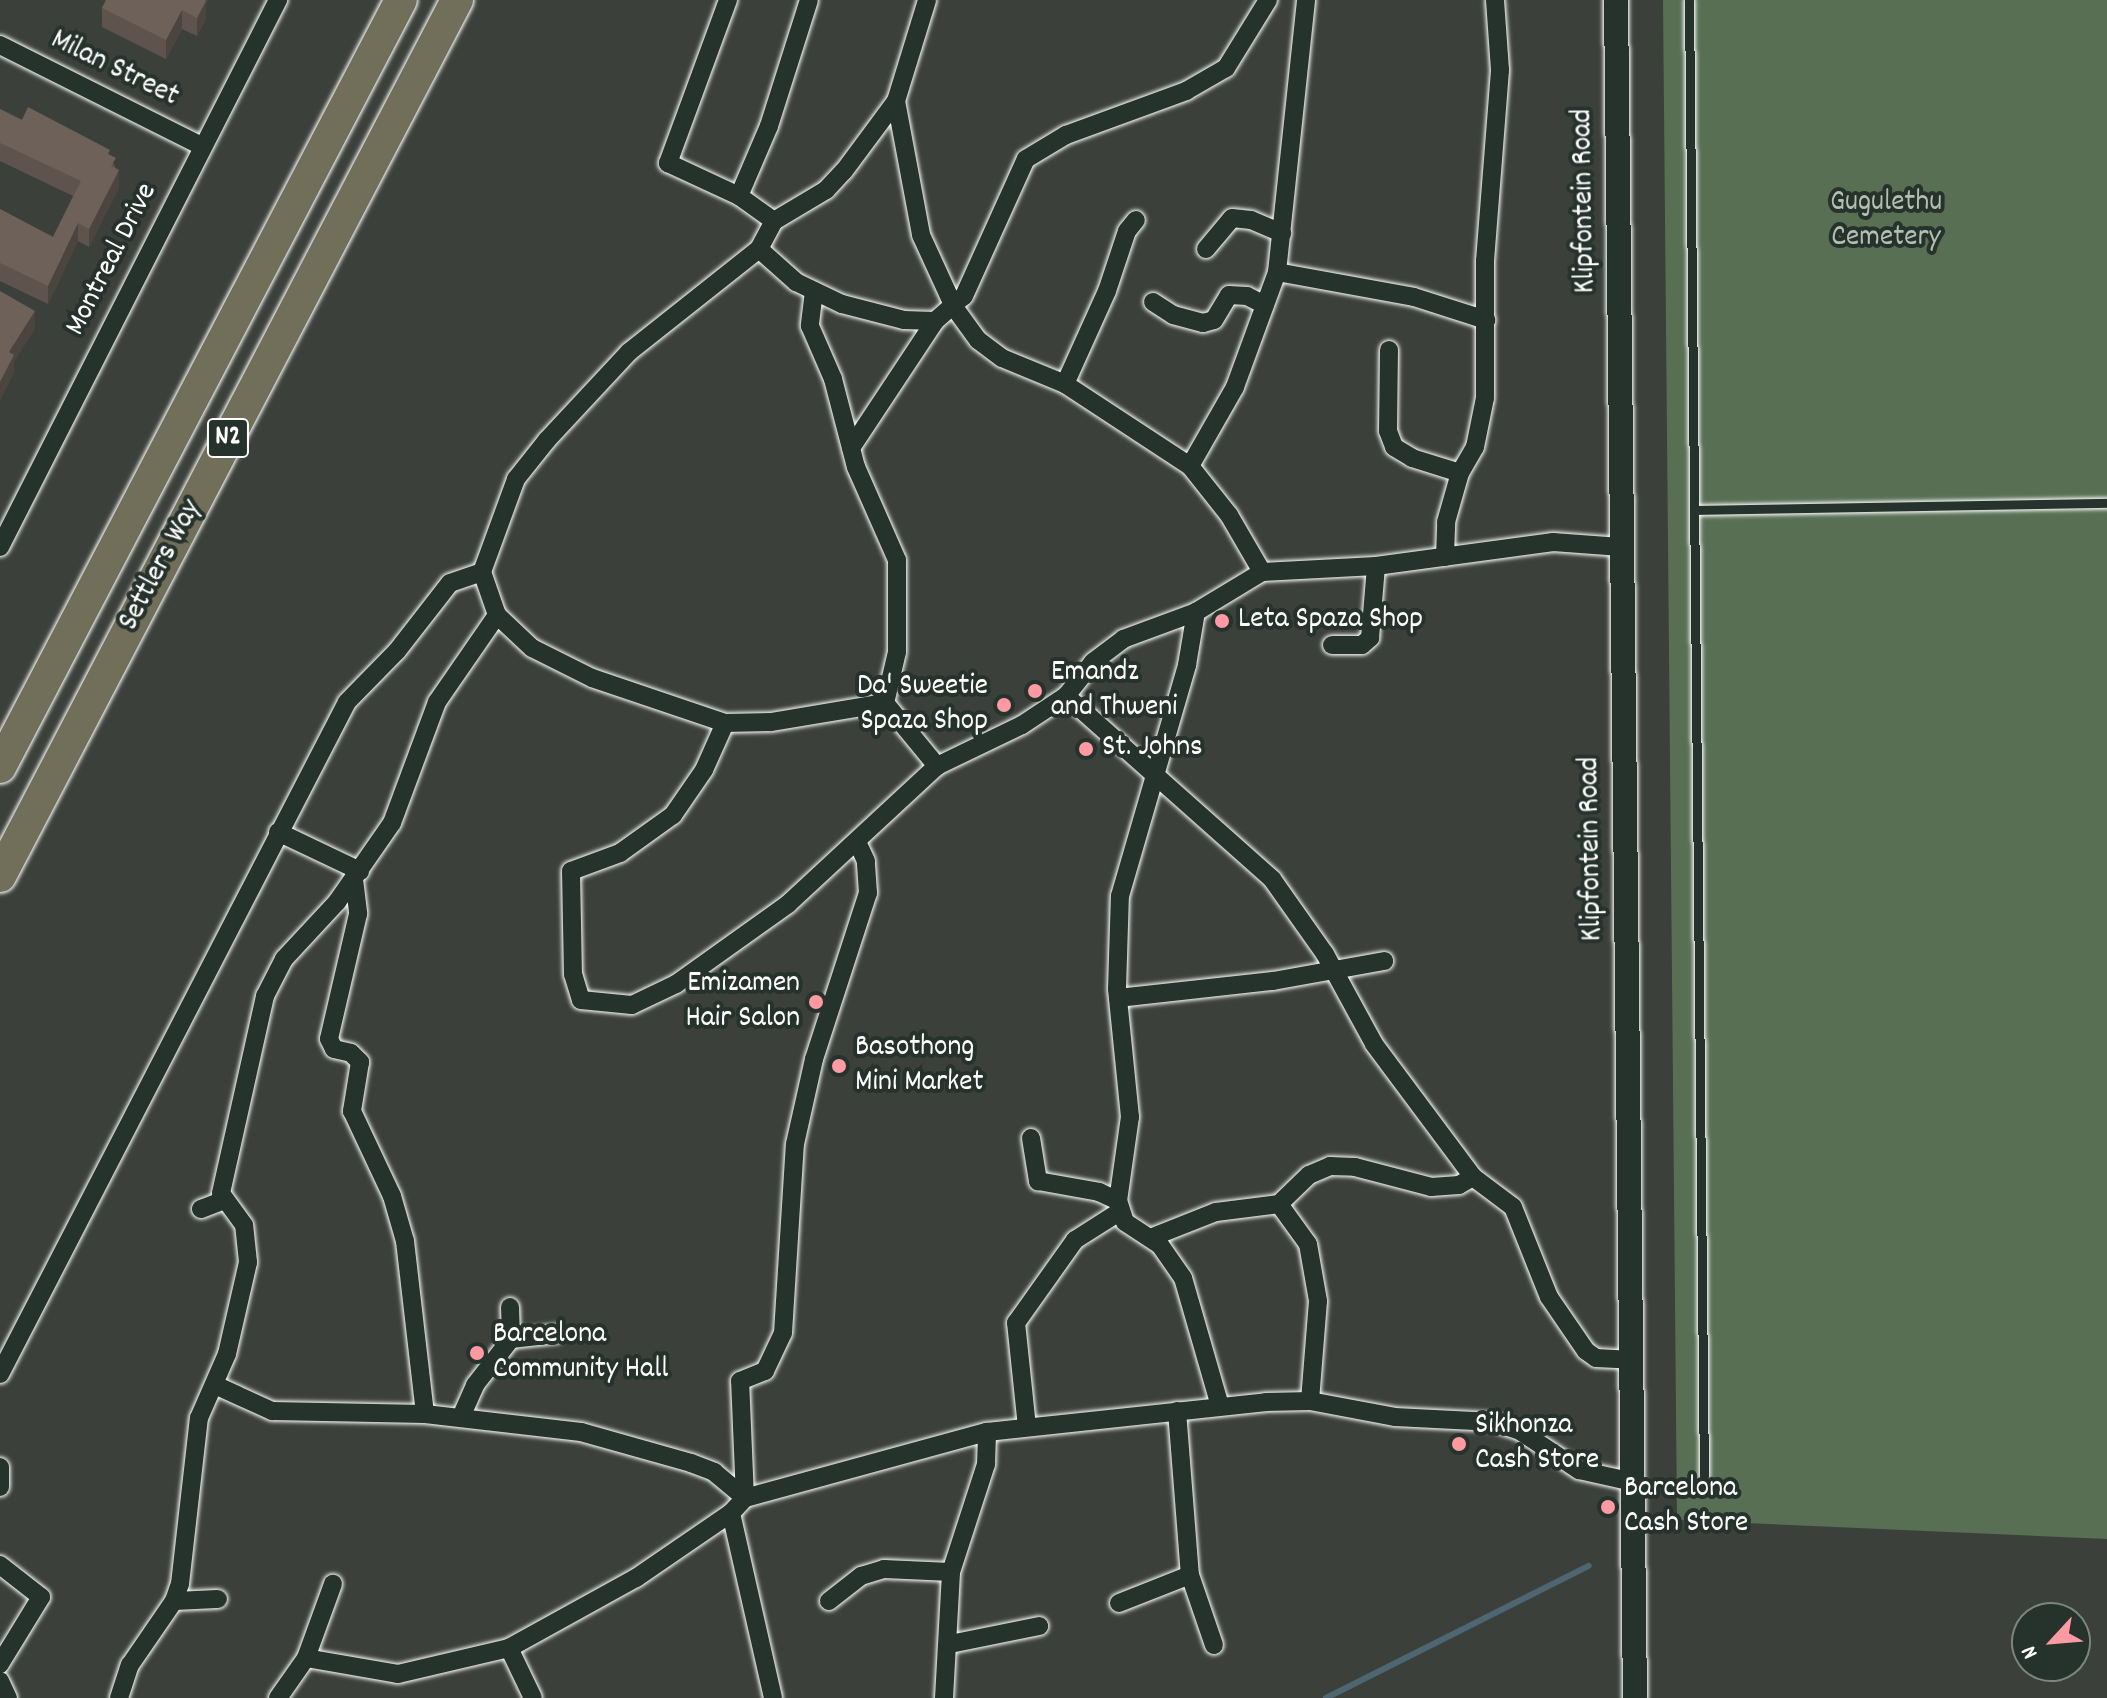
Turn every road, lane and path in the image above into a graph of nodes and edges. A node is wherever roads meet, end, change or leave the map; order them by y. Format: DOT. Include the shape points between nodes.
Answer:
graph roads {
  1 [pos="278,0"];
  2 [pos="401,0"];
  3 [pos="457,0"];
  4 [pos="728,0"];
  5 [pos="809,0"];
  6 [pos="927,0"];
  7 [pos="1268,0"];
  8 [pos="1306,0"];
  9 [pos="1495,0"];
  10 [pos="1616,0"];
  11 [pos="1689,0"];
  12 [pos="0,45"];
  13 [pos="896,101"];
  14 [pos="202,146"];
  15 [pos="739,196"];
  16 [pos="1136,220"];
  17 [pos="774,221"];
  18 [pos="1282,233"];
  19 [pos="759,249"];
  20 [pos="1206,249"];
  21 [pos="1277,272"];
  22 [pos="814,291"];
  23 [pos="1153,302"];
  24 [pos="1265,305"];
  25 [pos="954,307"];
  26 [pos="1486,320"];
  27 [pos="935,321"];
  28 [pos="1389,350"];
  29 [pos="1065,384"];
  30 [pos="851,448"];
  31 [pos="1190,466"];
  32 [pos="1460,473"];
  33 [pos="2107,503"];
  34 [pos="1697,510"];
  35 [pos="0,547"];
  36 [pos="1621,547"];
  37 [pos="1445,557"];
  38 [pos="1376,566"];
  39 [pos="482,572"];
  40 [pos="1262,572"];
  41 [pos="1196,612"];
  42 [pos="497,615"];
  43 [pos="1332,645"];
  44 [pos="1066,696"];
  45 [pos="885,703"];
  46 [pos="725,723"];
  47 [pos="937,766"];
  48 [pos="0,767"];
  49 [pos="1156,773"];
  50 [pos="278,832"];
  51 [pos="857,842"];
  52 [pos="357,875"];
  53 [pos="0,876"];
  54 [pos="1384,961"];
  55 [pos="1334,970"];
  56 [pos="1118,998"];
  57 [pos="1031,1138"];
  58 [pos="1473,1177"];
  59 [pos="222,1201"];
  60 [pos="1279,1204"];
  61 [pos="1118,1207"];
  62 [pos="201,1209"];
  63 [pos="1150,1238"];
  64 [pos="510,1307"];
  65 [pos="556,1334"];
  66 [pos="511,1339"];
  67 [pos="1632,1360"];
  68 [pos="0,1374"];
  69 [pos="215,1385"];
  70 [pos="1310,1401"];
  71 [pos="1220,1406"];
  72 [pos="1177,1411"];
  73 [pos="425,1414"];
  74 [pos="461,1417"];
  75 [pos="1027,1427"];
  76 [pos="987,1432"];
  77 [pos="0,1467"];
  78 [pos="1704,1476"];
  79 [pos="1633,1482"];
  80 [pos="0,1487"];
  81 [pos="745,1498"];
  82 [pos="731,1513"];
  83 [pos="0,1565"];
  84 [pos="951,1572"];
  85 [pos="1190,1575"];
  86 [pos="333,1584"];
  87 [pos="218,1599"];
  88 [pos="174,1601"];
  89 [pos="829,1601"];
  90 [pos="1119,1603"];
  91 [pos="1039,1626"];
  92 [pos="950,1644"];
  93 [pos="1214,1645"];
  94 [pos="509,1648"];
  95 [pos="306,1658"];
  96 [pos="0,1664"];
  97 [pos="0,1681"];
  98 [pos="8,1698"];
  99 [pos="119,1698"];
  100 [pos="278,1698"];
  101 [pos="533,1698"];
  102 [pos="773,1698"];
  103 [pos="944,1698"];
  104 [pos="1635,1698"];
  1 -- 14 [label="street, Montreal Drive"];
  2 -- 48 [label="highway, Settlers Way / N2"];
  3 -- 53 [label="highway, Settlers Way / N2"];
  4 -- 15 [label="street" via="668,163"];
  5 -- 15 [label="street" via="769,126"];
  6 -- 13 [label="street"];
  7 -- 25 [label="street" via="1226,68 1186,91 1100,121 1031,153 979,271"];
  8 -- 18 [label="street"];
  9 -- 26 [label="street" via="1499,93 1486,234"];
  10 -- 36 [label="main road, Klipfontein Road"];
  11 -- 34 [label="lane"];
  12 -- 14 [label="street, Milan Street"];
  13 -- 17 [label="street" via="826,190"];
  13 -- 25 [label="street" via="916,218"];
  14 -- 35 [label="street, Montreal Drive"];
  15 -- 17 [label="street"];
  16 -- 29 [label="street"];
  17 -- 19 [label="street"];
  18 -- 20 [label="street" via="1232,218"];
  18 -- 21 [label="street"];
  19 -- 22 [label="street" via="780,272"];
  19 -- 39 [label="street" via="629,352 538,450 504,504"];
  21 -- 24 [label="street"];
  21 -- 26 [label="street" via="1414,297"];
  22 -- 27 [label="street" via="875,314"];
  22 -- 30 [label="street" via="810,326 833,379"];
  23 -- 24 [label="street" via="1173,315 1203,323 1214,320 1229,295"];
  24 -- 31 [label="street" via="1235,387"];
  25 -- 27 [label="street"];
  25 -- 29 [label="street" via="990,351"];
  26 -- 32 [label="street" via="1482,425"];
  27 -- 30 [label="street"];
  28 -- 32 [label="street" via="1389,439 1401,453"];
  29 -- 31 [label="street"];
  30 -- 45 [label="street" via="897,560 897,652"];
  31 -- 40 [label="street" via="1229,515"];
  32 -- 37 [label="street" via="1446,522"];
  33 -- 34 [label="lane"];
  34 -- 78 [label="lane"];
  36 -- 37 [label="street" via="1553,542"];
  36 -- 67 [label="main road, Klipfontein Road"];
  37 -- 38 [label="street"];
  38 -- 40 [label="street"];
  38 -- 43 [label="street" via="1370,638 1362,645"];
  39 -- 42 [label="street"];
  39 -- 50 [label="street" via="450,583 397,651 352,694"];
  40 -- 41 [label="street"];
  41 -- 44 [label="street" via="1123,639 1093,662"];
  41 -- 49 [label="street" via="1187,665"];
  42 -- 46 [label="street" via="553,661"];
  42 -- 52 [label="street" via="437,702 392,823"];
  44 -- 47 [label="street" via="1011,732"];
  44 -- 49 [label="street"];
  45 -- 46 [label="street" via="771,722"];
  45 -- 47 [label="street"];
  46 -- 51 [label="street" via="704,770 673,815 620,853 571,871 573,974 581,1000 618,1007 653,997 788,904"];
  47 -- 51 [label="street"];
  49 -- 55 [label="street" via="1272,879"];
  49 -- 56 [label="street" via="1120,896"];
  50 -- 52 [label="street"];
  50 -- 68 [label="street"];
  51 -- 81 [label="street" via="866,861 868,893 814,1059 795,1144 783,1333 765,1371 740,1381"];
  52 -- 59 [label="street" via="301,935 273,977 251,1055"];
  52 -- 73 [label="street" via="358,914 329,1039 334,1049 360,1062 352,1111 392,1196 405,1241"];
  54 -- 55 [label="street"];
  55 -- 56 [label="street"];
  55 -- 58 [label="street" via="1374,1044"];
  56 -- 61 [label="street" via="1130,1117"];
  57 -- 61 [label="street" via="1038,1181 1099,1192"];
  58 -- 60 [label="street" via="1459,1185 1431,1187 1330,1166 1309,1175"];
  58 -- 67 [label="street" via="1513,1207 1549,1297 1586,1351 1596,1358"];
  59 -- 62 [label="street"];
  59 -- 69 [label="street" via="244,1225 248,1262"];
  60 -- 63 [label="street" via="1216,1212"];
  60 -- 70 [label="street" via="1308,1244 1318,1301"];
  61 -- 63 [label="street"];
  61 -- 75 [label="street" via="1075,1240 1016,1323"];
  63 -- 71 [label="street" via="1183,1278"];
  64 -- 66 [label="street"];
  65 -- 66 [label="street"];
  66 -- 74 [label="street" via="475,1385"];
  67 -- 79 [label="main road, Klipfontein Road"];
  69 -- 73 [label="street" via="272,1411"];
  69 -- 88 [label="street" via="195,1433 190,1526"];
  70 -- 71 [label="street"];
  70 -- 79 [label="street" via="1395,1417 1493,1422 1520,1431 1579,1470"];
  71 -- 72 [label="street"];
  72 -- 75 [label="street"];
  72 -- 85 [label="street"];
  73 -- 74 [label="street"];
  74 -- 81 [label="street" via="581,1432 658,1453 714,1472"];
  75 -- 76 [label="street"];
  76 -- 81 [label="street"];
  76 -- 84 [label="street" via="986,1464"];
  77 -- 80 [label="street"];
  79 -- 104 [label="main road, Klipfontein Road"];
  81 -- 82 [label="street"];
  82 -- 94 [label="street" via="636,1578"];
  82 -- 102 [label="street"];
  83 -- 96 [label="street" via="41,1597"];
  84 -- 89 [label="street" via="884,1569 861,1576"];
  84 -- 92 [label="street"];
  85 -- 90 [label="street"];
  85 -- 93 [label="street"];
  86 -- 95 [label="street"];
  87 -- 88 [label="street"];
  88 -- 99 [label="street" via="130,1665"];
  91 -- 92 [label="street"];
  92 -- 103 [label="street"];
  94 -- 95 [label="street" via="398,1674"];
  94 -- 101 [label="street"];
  95 -- 100 [label="street"];
  97 -- 98 [label="street"];
}
